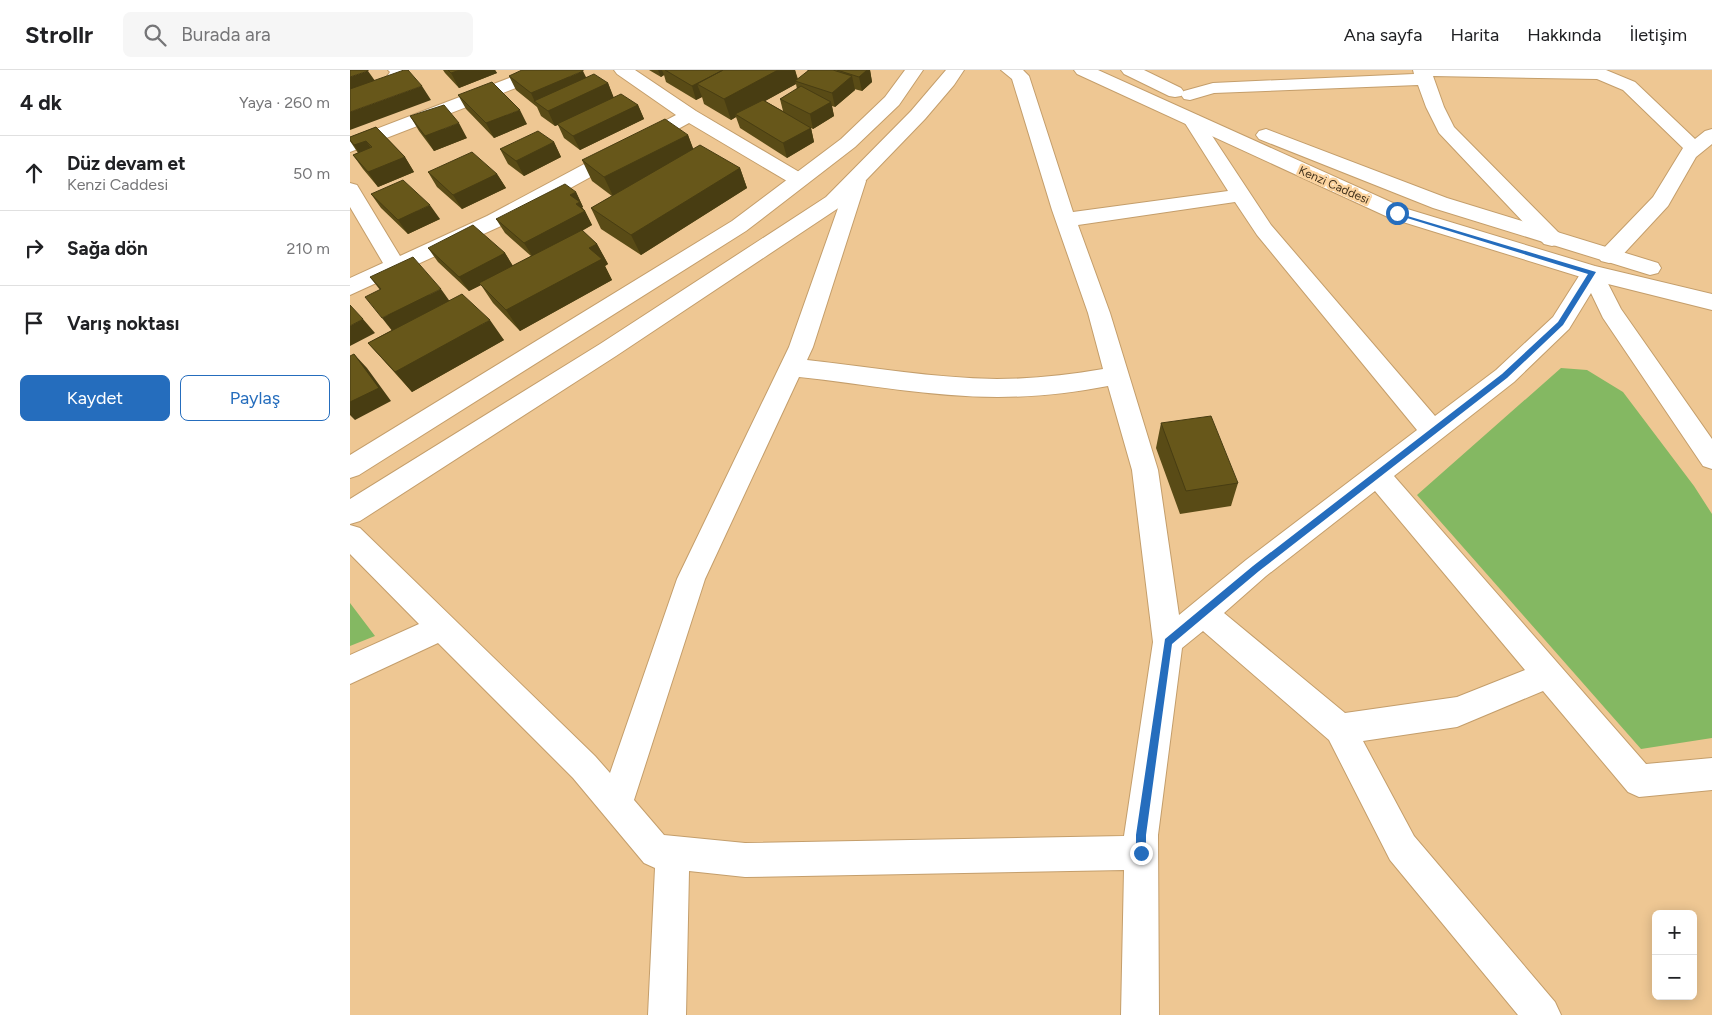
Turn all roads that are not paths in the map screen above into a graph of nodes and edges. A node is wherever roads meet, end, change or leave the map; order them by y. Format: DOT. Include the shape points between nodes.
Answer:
graph roads {
  1 [pos="397,70"];
  2 [pos="546,70"];
  3 [pos="623,70"];
  4 [pos="913,70"];
  5 [pos="969,70"];
  6 [pos="1083,70"];
  7 [pos="1130,70"];
  8 [pos="1206,70"];
  9 [pos="1018,72"];
  10 [pos="1424,73"];
  11 [pos="1623,75"];
  12 [pos="951,76"];
  13 [pos="350,100"];
  14 [pos="689,115"];
  15 [pos="1192,120"];
  16 [pos="1712,135"];
  17 [pos="350,146"];
  18 [pos="1695,149"];
  19 [pos="799,180"];
  20 [pos="856,181"];
  21 [pos="350,189"];
  22 [pos="1241,196"];
  23 [pos="1066,220"];
  24 [pos="1552,239"];
  25 [pos="1601,264"];
  26 [pos="395,266"];
  27 [pos="1712,285"];
  28 [pos="350,287"];
  29 [pos="1712,302"];
  30 [pos="791,367"];
  31 [pos="1117,375"];
  32 [pos="1433,431"];
  33 [pos="1712,459"];
  34 [pos="350,468"];
  35 [pos="1377,475"];
  36 [pos="350,513"];
  37 [pos="350,536"];
  38 [pos="1203,613"];
  39 [pos="442,627"];
  40 [pos="1168,642"];
  41 [pos="350,670"];
  42 [pos="1548,675"];
  43 [pos="1340,729"];
  44 [pos="1712,774"];
  45 [pos="616,805"];
  46 [pos="673,852"];
  47 [pos="1141,853"];
  48 [pos="668,1015"];
  49 [pos="1140,1015"];
  50 [pos="1542,1015"];
  1 -- 13 [label="street" via="396,79 388,86"];
  2 -- 17 [label="street"];
  3 -- 14 [label="street"];
  4 -- 19 [label="street" via="892,100 848,142"];
  5 -- 12 [label="street"];
  6 -- 15 [label="street, Kenzi Caddesi"];
  7 -- 24 [label="street, Kenzi Caddesi" via="1252,130 1440,203"];
  8 -- 10 [label="street" via="1190,95 1213,88"];
  9 -- 23 [label="street"];
  10 -- 11 [label="street" via="1586,72"];
  10 -- 24 [label="street" via="1446,128"];
  11 -- 18 [label="street" via="1629,86"];
  12 -- 20 [label="street"];
  14 -- 19 [label="street"];
  14 -- 26 [label="street" via="494,221"];
  15 -- 22 [label="street"];
  15 -- 25 [label="street, Kenzi Caddesi" via="1397,213"];
  16 -- 18 [label="street"];
  18 -- 25 [label="street" via="1688,154 1661,201"];
  19 -- 34 [label="street" via="739,226"];
  20 -- 30 [label="street"];
  20 -- 36 [label="street" via="833,202"];
  21 -- 26 [label="street"];
  22 -- 23 [label="street"];
  22 -- 32 [label="street" via="1264,230"];
  23 -- 31 [label="street"];
  24 -- 25 [label="street, Kenzi Caddesi"];
  25 -- 27 [label="street, Kenzi Caddesi"];
  25 -- 29 [label="street, Kenzi Caddesi"];
  25 -- 32 [label="street" via="1561,324 1505,376"];
  25 -- 33 [label="street" via="1611,312"];
  26 -- 28 [label="street"];
  30 -- 31 [label="street" via="996,388 1062,384"];
  30 -- 45 [label="street" via="691,579"];
  31 -- 40 [label="street" via="1145,470"];
  32 -- 35 [label="street"];
  35 -- 38 [label="street"];
  35 -- 42 [label="street"];
  37 -- 39 [label="street"];
  38 -- 40 [label="street"];
  38 -- 43 [label="street"];
  39 -- 41 [label="street"];
  39 -- 45 [label="street" via="584,767"];
  40 -- 47 [label="street"];
  42 -- 43 [label="street" via="1457,712"];
  42 -- 44 [label="street" via="1639,781"];
  43 -- 50 [label="street" via="1402,848"];
  45 -- 46 [label="street" via="656,851"];
  46 -- 47 [label="street" via="745,860"];
  46 -- 48 [label="street"];
  47 -- 49 [label="street"];
}
